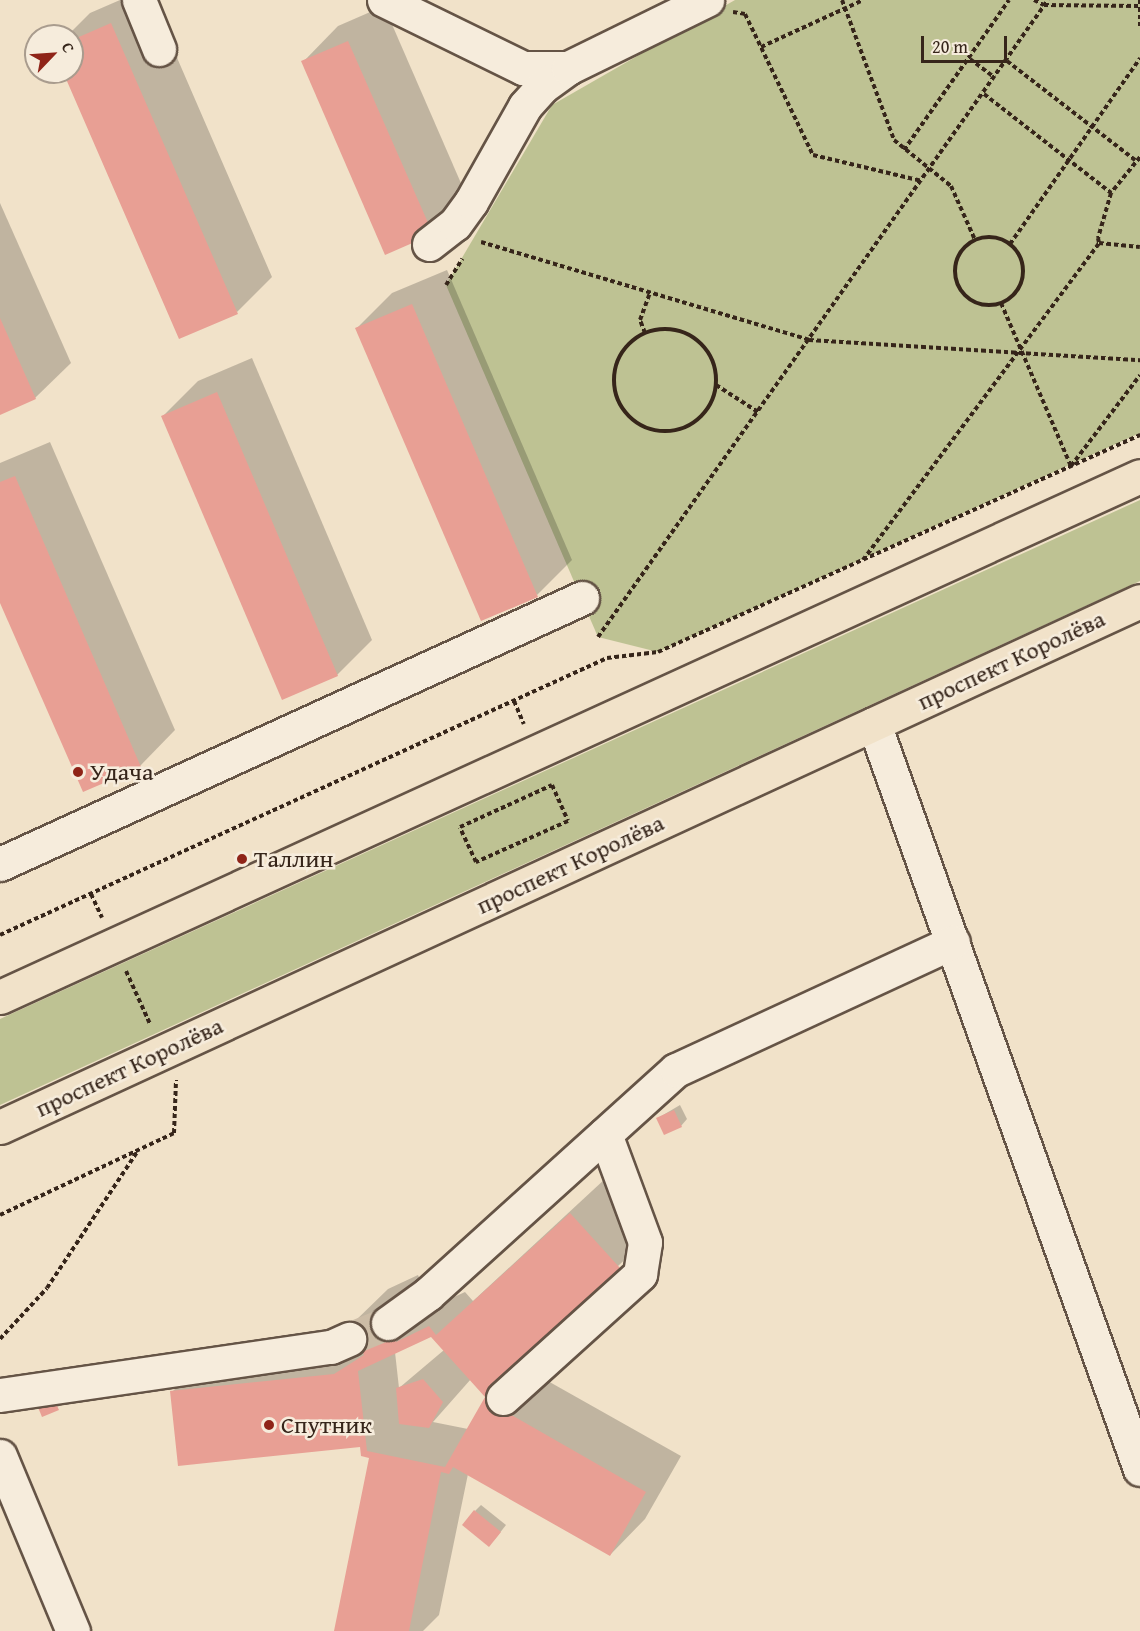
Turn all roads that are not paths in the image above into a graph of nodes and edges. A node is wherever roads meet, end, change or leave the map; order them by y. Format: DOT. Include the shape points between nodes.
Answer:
graph roads {
  1 [pos="139,0"];
  2 [pos="384,0"];
  3 [pos="711,4"];
  4 [pos="159,49"];
  5 [pos="568,68"];
  6 [pos="429,244"];
  7 [pos="1140,476"];
  8 [pos="582,598"];
  9 [pos="1140,601"];
  10 [pos="874,724"];
  11 [pos="0,864"];
  12 [pos="953,942"];
  13 [pos="0,997"];
  14 [pos="0,1127"];
  15 [pos="606,1134"];
  16 [pos="388,1323"];
  17 [pos="349,1339"];
  18 [pos="0,1395"];
  19 [pos="503,1398"];
  20 [pos="0,1456"];
  21 [pos="1140,1469"];
  22 [pos="73,1631"];
  1 -- 4 [label="street"];
  2 -- 5 [label="street" via="524,68"];
  3 -- 5 [label="street"];
  5 -- 6 [label="street" via="525,106 471,202 455,224"];
  7 -- 13 [label="main road"];
  8 -- 11 [label="street"];
  9 -- 10 [label="main road, проспект Королёва"];
  10 -- 12 [label="street"];
  10 -- 14 [label="main road, проспект Королёва"];
  12 -- 15 [label="street" via="676,1070"];
  12 -- 21 [label="street"];
  15 -- 16 [label="street" via="428,1294"];
  15 -- 19 [label="street" via="645,1242 640,1274"];
  17 -- 18 [label="street" via="331,1347"];
  20 -- 22 [label="street"];
}
